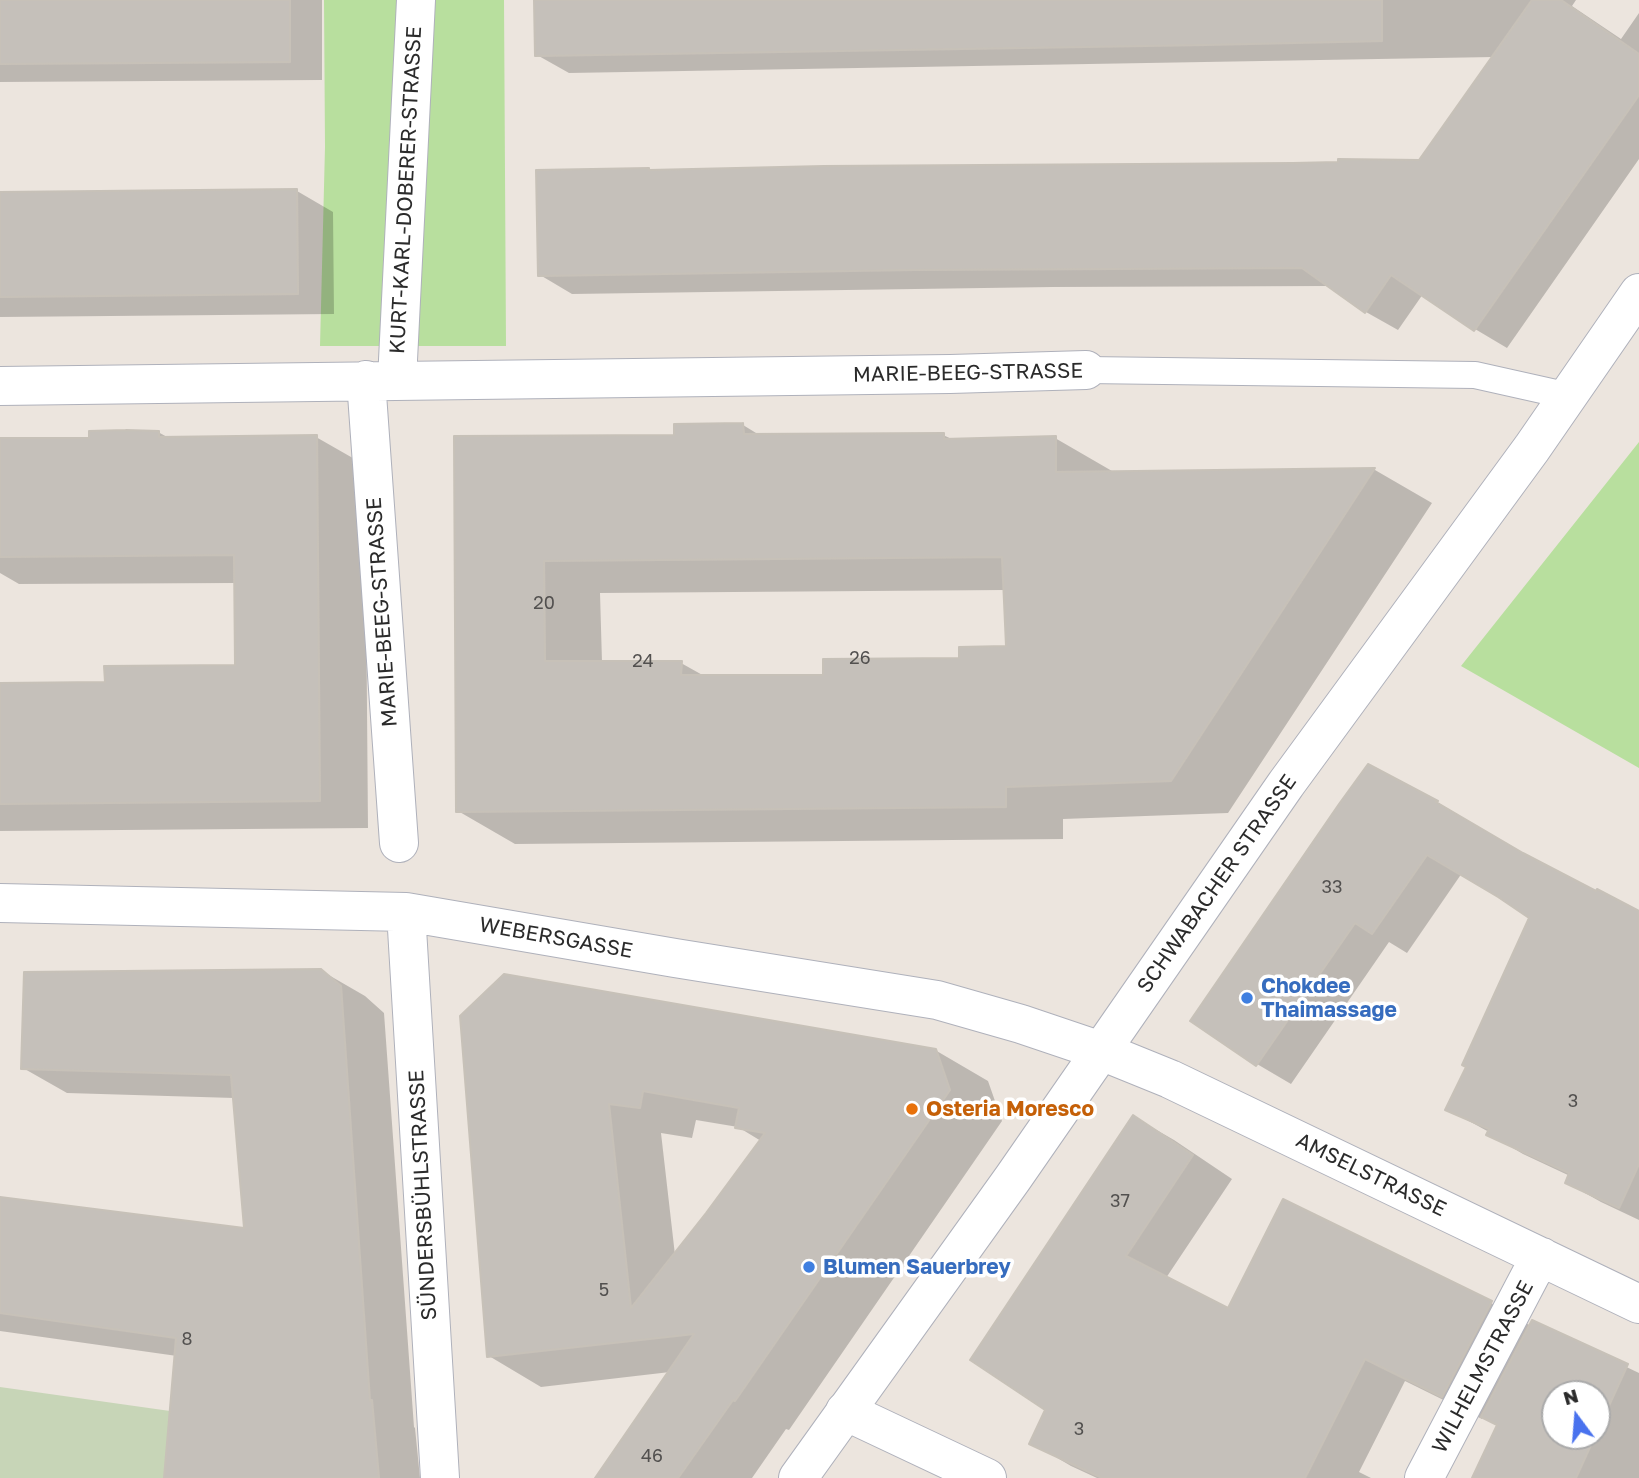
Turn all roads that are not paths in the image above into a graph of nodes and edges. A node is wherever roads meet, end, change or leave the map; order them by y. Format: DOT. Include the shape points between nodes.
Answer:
graph roads {
  1 [pos="416,0"];
  2 [pos="1639,293"];
  3 [pos="1086,370"];
  4 [pos="381,380"];
  5 [pos="0,386"];
  6 [pos="1569,396"];
  7 [pos="399,843"];
  8 [pos="0,903"];
  9 [pos="407,912"];
  10 [pos="1101,1051"];
  11 [pos="1542,1257"];
  12 [pos="1639,1304"];
  13 [pos="845,1411"];
  14 [pos="440,1478"];
  15 [pos="798,1478"];
  16 [pos="987,1478"];
  17 [pos="1424,1478"];
  1 -- 4 [label="street, KURT-KARL-DOBERER-STRASSE"];
  2 -- 6 [label="street, SCHWABACHER STRASSE"];
  3 -- 4 [label="street, MARIE-BEEG-STRASSE"];
  3 -- 6 [label="lane, MARIE-BEEG-STRASSE" via="1475,374"];
  4 -- 5 [label="street, MARIE-BEEG-STRASSE"];
  4 -- 7 [label="street, MARIE-BEEG-STRASSE"];
  6 -- 10 [label="street, SCHWABACHER STRASSE" via="1286,784"];
  8 -- 9 [label="street, WEBERSGASSE"];
  9 -- 10 [label="street, WEBERSGASSE" via="937,1000"];
  9 -- 14 [label="street, SÜNDERSBÜHLSTRASSE"];
  10 -- 11 [label="street, AMSELSTRASSE" via="1170,1079"];
  10 -- 13 [label="street, SCHWABACHER STRASSE"];
  11 -- 12 [label="street, AMSELSTRASSE"];
  11 -- 17 [label="street, WILHELMSTRASSE"];
  13 -- 15 [label="street, SCHWABACHER STRASSE"];
  13 -- 16 [label="street"];
}
